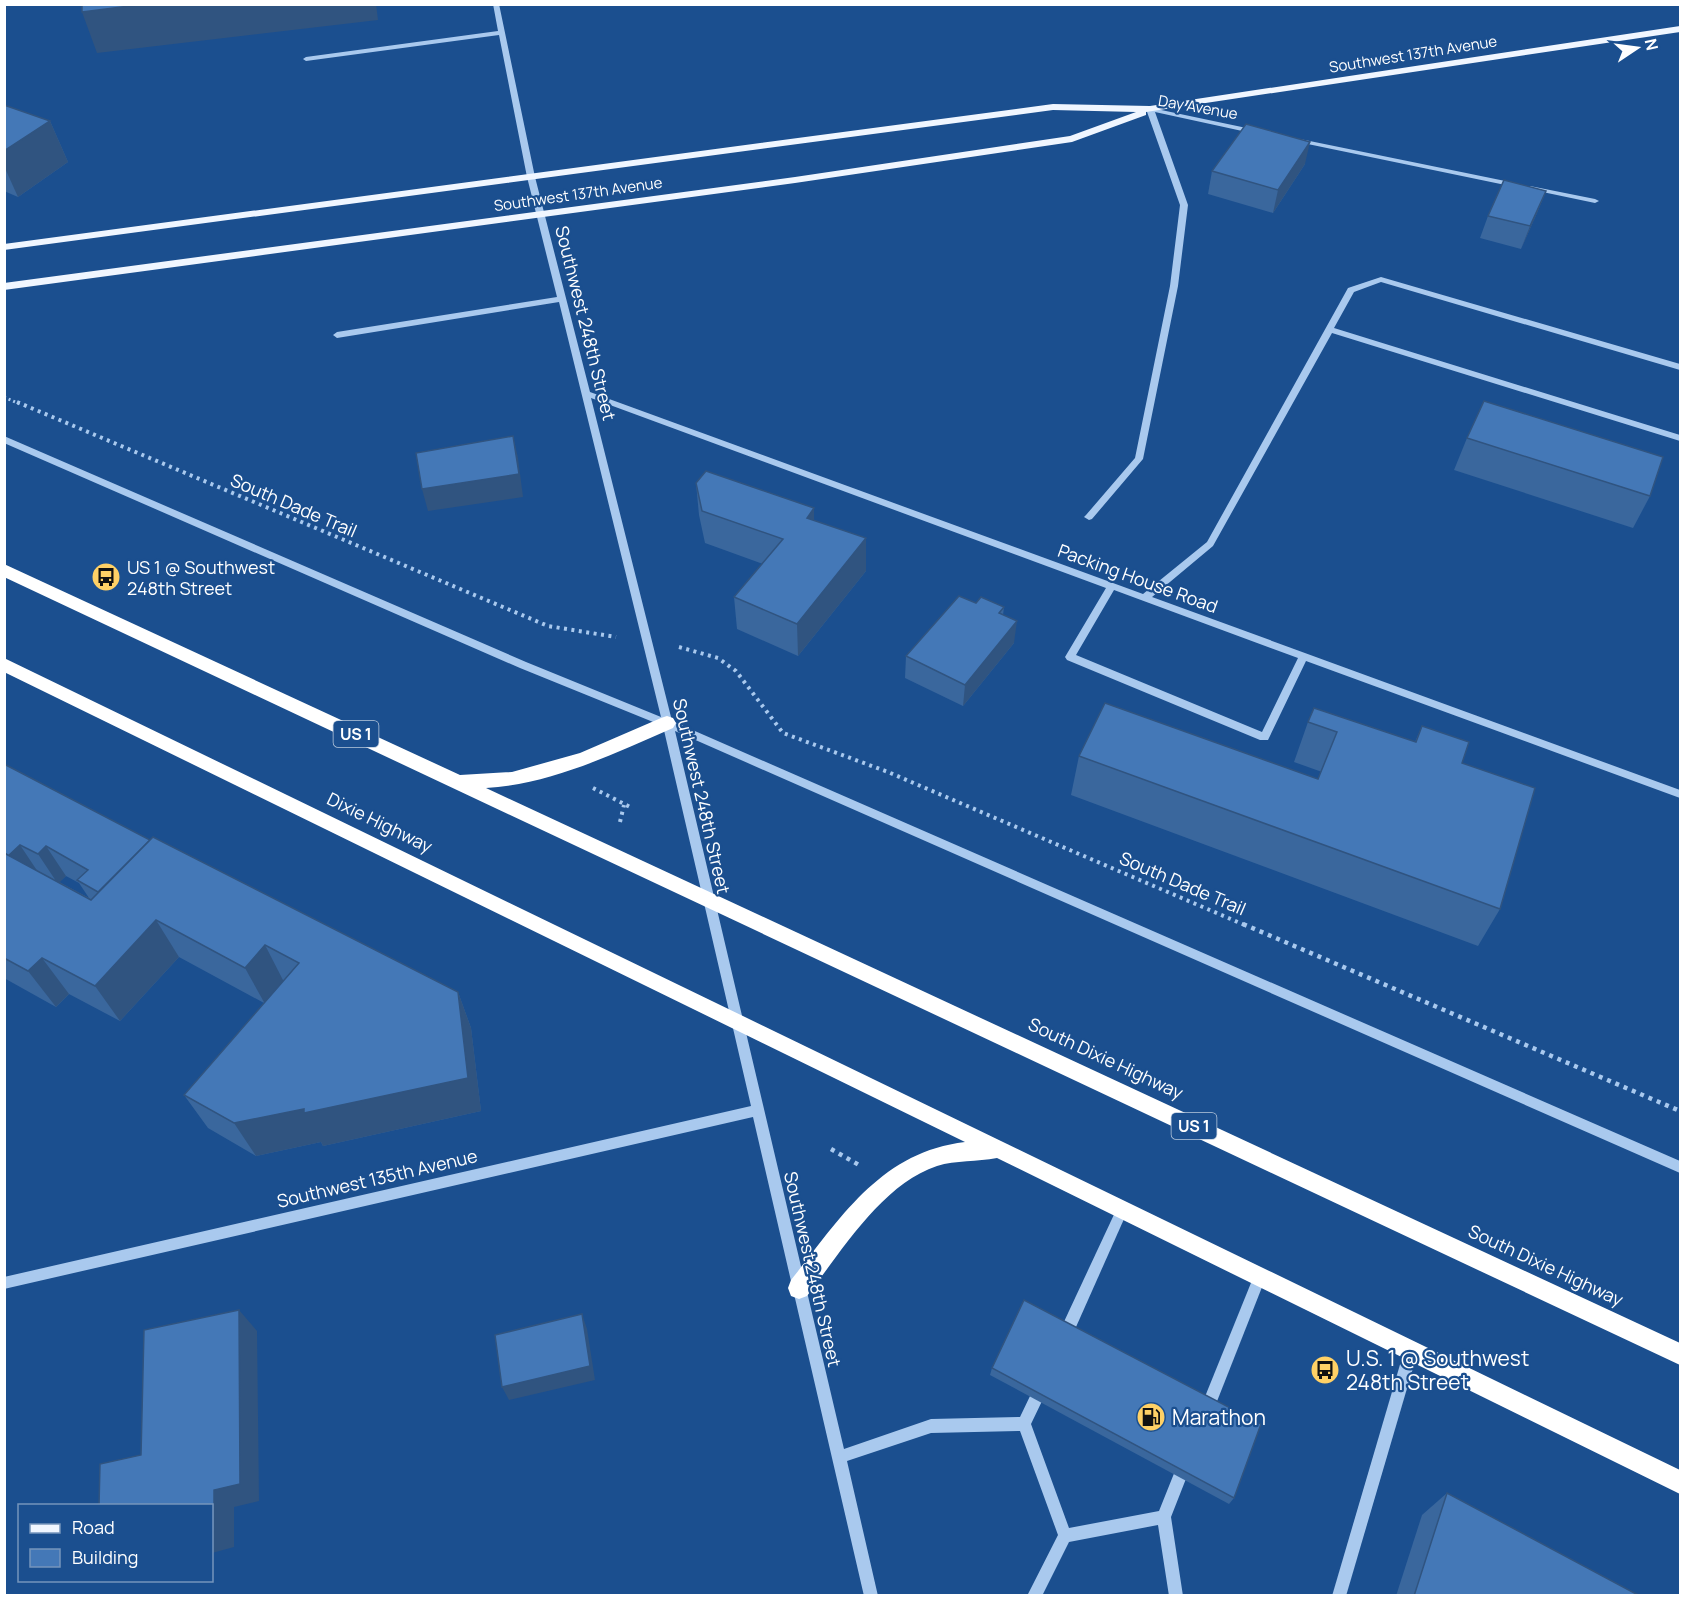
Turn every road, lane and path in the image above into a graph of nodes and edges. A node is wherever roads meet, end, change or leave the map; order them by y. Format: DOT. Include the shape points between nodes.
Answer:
graph roads {
  1 [pos="496,4"];
  2 [pos="1680,29"];
  3 [pos="502,33"];
  4 [pos="306,59"];
  5 [pos="1150,110"];
  6 [pos="1269,134"];
  7 [pos="1291,139"];
  8 [pos="531,177"];
  9 [pos="1595,201"];
  10 [pos="540,213"];
  11 [pos="4,248"];
  12 [pos="4,287"];
  13 [pos="562,299"];
  14 [pos="1329,329"];
  15 [pos="337,335"];
  16 [pos="1680,368"];
  17 [pos="585,393"];
  18 [pos="4,397"];
  19 [pos="1680,438"];
  20 [pos="4,439"];
  21 [pos="1089,517"];
  22 [pos="4,570"];
  23 [pos="1112,586"];
  24 [pos="1144,598"];
  25 [pos="576,631"];
  26 [pos="699,651"];
  27 [pos="1304,656"];
  28 [pos="4,664"];
  29 [pos="667,723"];
  30 [pos="457,782"];
  31 [pos="588,786"];
  32 [pos="1680,794"];
  33 [pos="624,805"];
  34 [pos="632,808"];
  35 [pos="620,822"];
  36 [pos="707,898"];
  37 [pos="736,1021"];
  38 [pos="758,1110"];
  39 [pos="1680,1111"];
  40 [pos="831,1149"];
  41 [pos="995,1149"];
  42 [pos="864,1167"];
  43 [pos="1680,1167"];
  44 [pos="1122,1210"];
  45 [pos="1260,1277"];
  46 [pos="4,1283"];
  47 [pos="800,1288"];
  48 [pos="1067,1331"];
  49 [pos="1411,1351"];
  50 [pos="1680,1354"];
  51 [pos="1036,1399"];
  52 [pos="1024,1424"];
  53 [pos="1200,1425"];
  54 [pos="1188,1456"];
  55 [pos="839,1457"];
  56 [pos="1680,1482"];
  57 [pos="1164,1517"];
  58 [pos="1065,1536"];
  59 [pos="871,1596"];
  60 [pos="1034,1596"];
  61 [pos="1176,1596"];
  62 [pos="1339,1596"];
  1 -- 3 [label="street, Southwest 248th Street"];
  2 -- 5 [label="main road, Southwest 137th Avenue"];
  3 -- 4 [label="street"];
  3 -- 8 [label="street, Southwest 248th Street"];
  5 -- 6 [label="street, Day Avenue"];
  5 -- 8 [label="main road, Southwest 137th Avenue" via="1053,107"];
  5 -- 10 [label="main road, Southwest 137th Avenue" via="1072,140"];
  5 -- 21 [label="street, Day Avenue" via="1184,205 1174,286 1139,459"];
  7 -- 9 [label="street"];
  8 -- 10 [label="street, Southwest 248th Street"];
  8 -- 11 [label="main road, Southwest 137th Avenue"];
  10 -- 12 [label="main road, Southwest 137th Avenue"];
  10 -- 13 [label="street, Southwest 248th Street"];
  13 -- 15 [label="street"];
  13 -- 17 [label="street, Southwest 248th Street"];
  14 -- 16 [label="street" via="1351,290 1381,279"];
  14 -- 19 [label="street"];
  14 -- 24 [label="street" via="1210,544"];
  17 -- 23 [label="street, Packing House Road"];
  17 -- 29 [label="street, Southwest 248th Street"];
  18 -- 25 [label="path, South Dade Trail" via="470,595 548,626"];
  20 -- 29 [label="street" via="523,665"];
  22 -- 30 [label="highway, US 1"];
  23 -- 24 [label="street, Packing House Road"];
  23 -- 27 [label="street" via="1070,657 1264,737"];
  24 -- 27 [label="street, Packing House Road"];
  26 -- 39 [label="path, South Dade Trail" via="729,663 783,733 888,772"];
  27 -- 32 [label="street, Packing House Road"];
  28 -- 37 [label="highway, Dixie Highway"];
  29 -- 30 [label="highway" via="584,759 512,779"];
  29 -- 36 [label="street, Southwest 248th Street"];
  29 -- 43 [label="street"];
  30 -- 36 [label="highway, US 1"];
  31 -- 33 [label="path"];
  33 -- 34 [label="path"];
  33 -- 35 [label="path"];
  36 -- 37 [label="street, Southwest 248th Street"];
  36 -- 50 [label="highway, South Dixie Highway / US 1"];
  37 -- 38 [label="street, Southwest 248th Street"];
  37 -- 41 [label="highway"];
  38 -- 46 [label="street, Southwest 135th Avenue"];
  38 -- 47 [label="street, Southwest 248th Street"];
  40 -- 42 [label="path"];
  41 -- 44 [label="highway"];
  41 -- 47 [label="highway" via="938,1156 891,1181"];
  44 -- 45 [label="highway"];
  44 -- 48 [label="street"];
  45 -- 49 [label="highway"];
  45 -- 53 [label="street"];
  47 -- 55 [label="street, Southwest 248th Street"];
  49 -- 56 [label="highway"];
  49 -- 62 [label="street"];
  51 -- 52 [label="street"];
  52 -- 55 [label="street" via="932,1426"];
  52 -- 58 [label="street"];
  54 -- 57 [label="street"];
  55 -- 59 [label="street, Southwest 248th Street"];
  57 -- 58 [label="street"];
  57 -- 61 [label="street"];
  58 -- 60 [label="street"];
}
